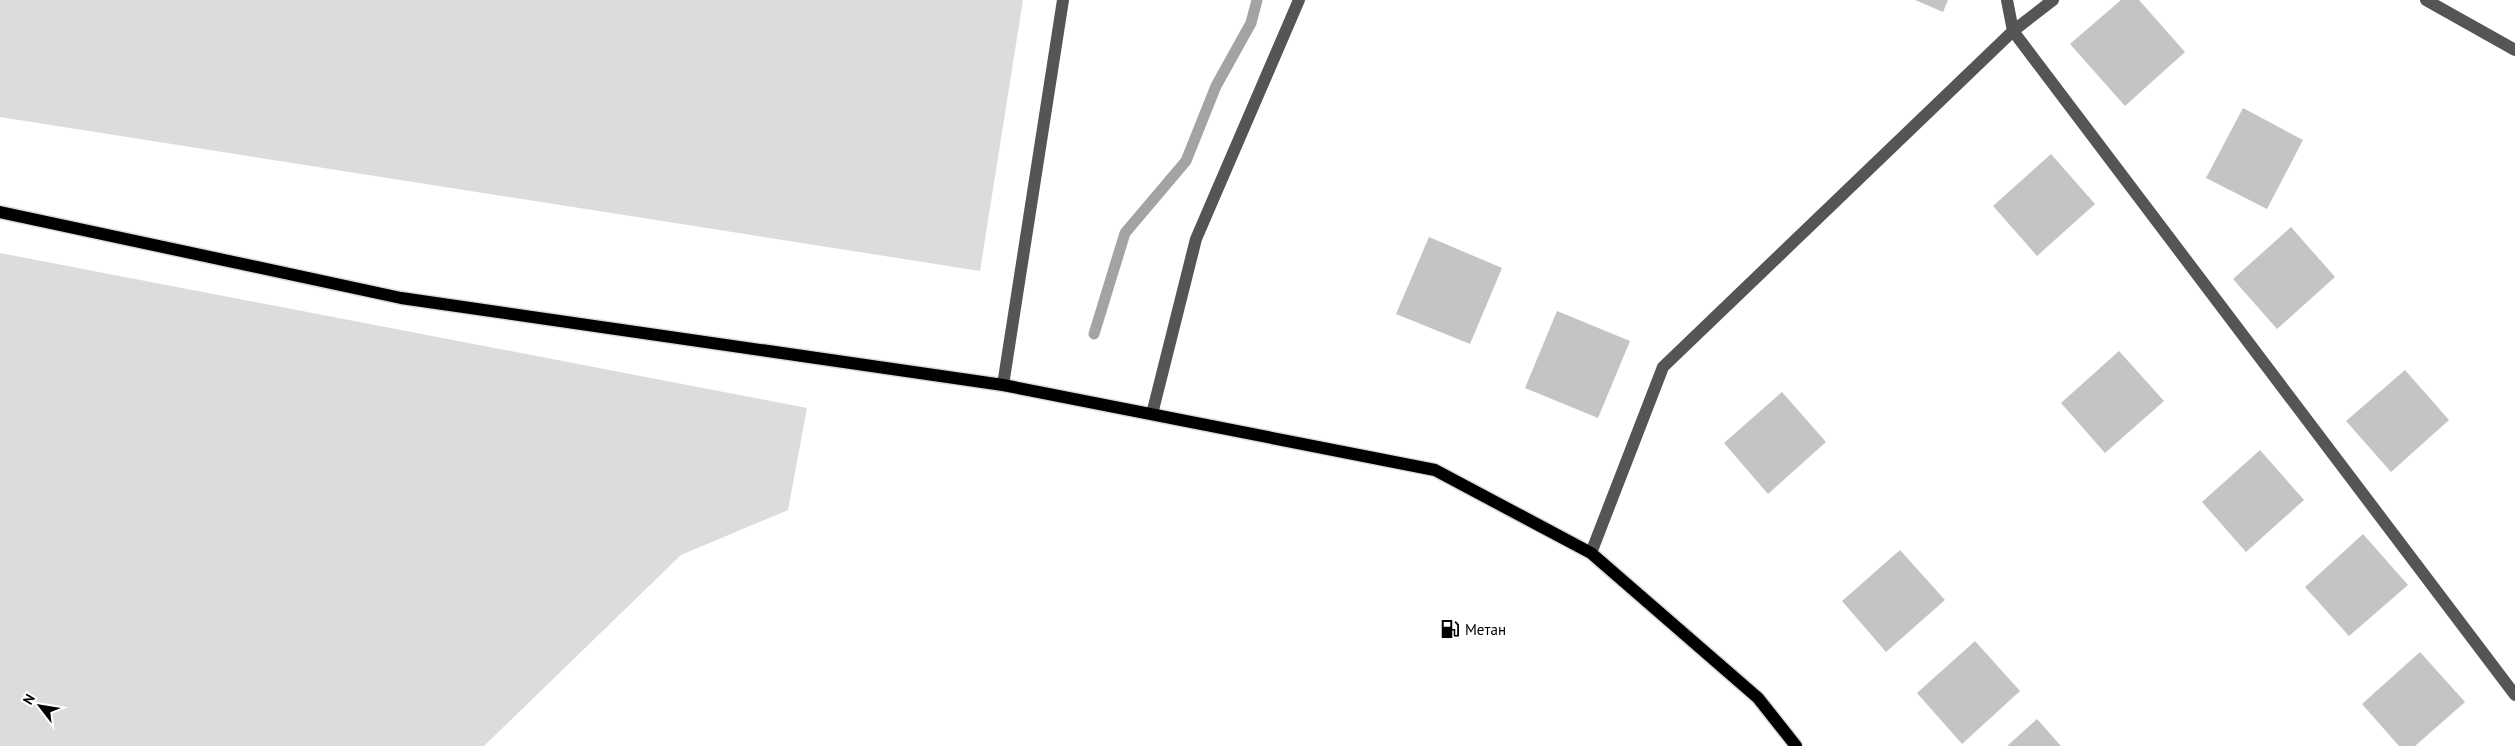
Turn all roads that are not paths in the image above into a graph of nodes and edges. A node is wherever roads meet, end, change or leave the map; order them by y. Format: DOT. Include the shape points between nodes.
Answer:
graph roads {
  1 [pos="1063,0"];
  2 [pos="1298,0"];
  3 [pos="2007,0"];
  4 [pos="2053,0"];
  5 [pos="2426,0"];
  6 [pos="2013,31"];
  7 [pos="2515,50"];
  8 [pos="0,212"];
  9 [pos="1003,385"];
  10 [pos="1152,414"];
  11 [pos="1591,553"];
  12 [pos="2515,695"];
  13 [pos="1796,746"];
  1 -- 9 [label="street"];
  2 -- 10 [label="street" via="1196,239"];
  3 -- 6 [label="street"];
  4 -- 6 [label="street"];
  5 -- 7 [label="street"];
  6 -- 11 [label="street" via="1663,367"];
  6 -- 12 [label="street"];
  8 -- 9 [label="main road" via="401,298"];
  9 -- 10 [label="main road"];
  10 -- 11 [label="main road" via="1435,470"];
  11 -- 13 [label="main road" via="1758,698"];
}
